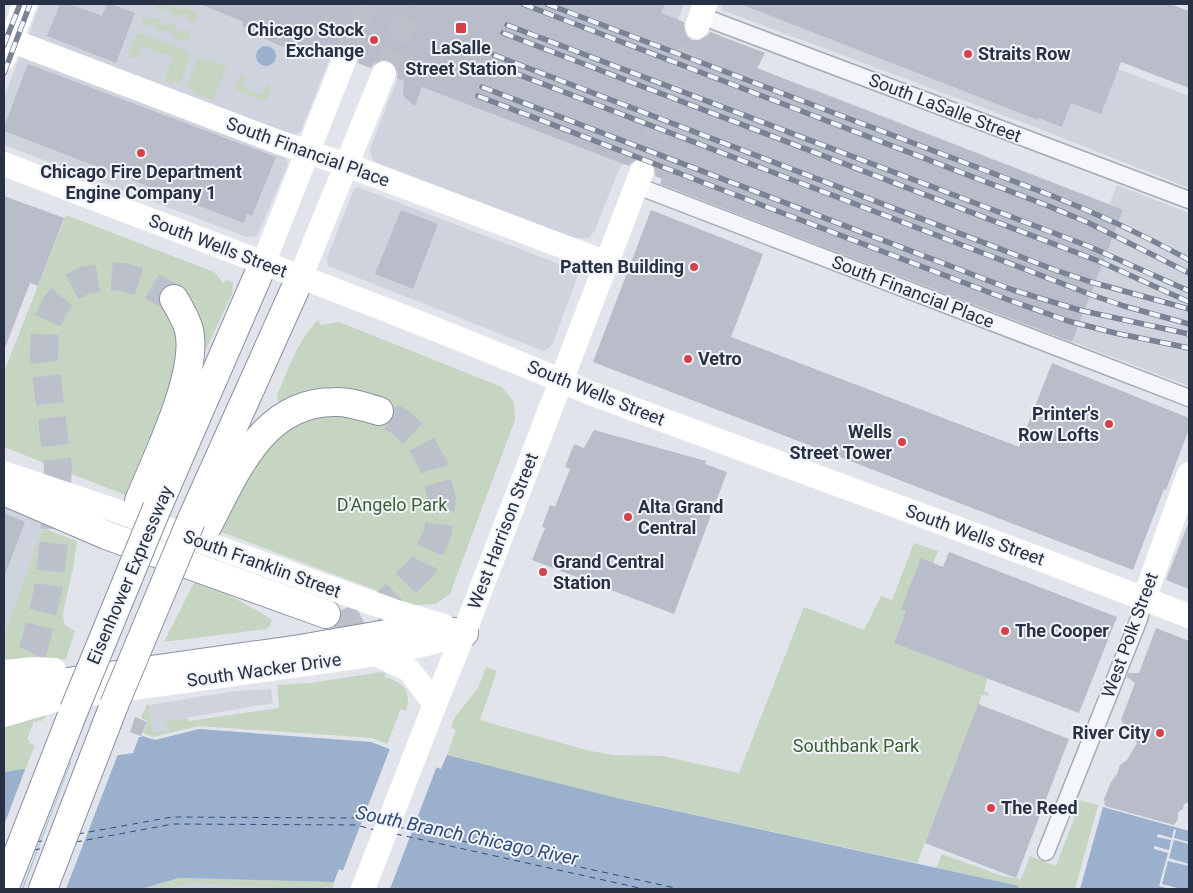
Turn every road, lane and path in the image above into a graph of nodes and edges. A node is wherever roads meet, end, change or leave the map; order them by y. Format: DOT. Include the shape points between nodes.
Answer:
graph roads {
  1 [pos="25,4"];
  2 [pos="701,16"];
  3 [pos="7,49"];
  4 [pos="345,58"];
  5 [pos="384,73"];
  6 [pos="308,153"];
  7 [pos="4,164"];
  8 [pos="347,165"];
  9 [pos="639,179"];
  10 [pos="1189,200"];
  11 [pos="607,263"];
  12 [pos="263,264"];
  13 [pos="300,278"];
  14 [pos="174,299"];
  15 [pos="561,380"];
  16 [pos="1189,398"];
  17 [pos="379,410"];
  18 [pos="4,473"];
  19 [pos="1188,481"];
  20 [pos="4,490"];
  21 [pos="148,505"];
  22 [pos="199,524"];
  23 [pos="1144,598"];
  24 [pos="1189,616"];
  25 [pos="464,633"];
  26 [pos="376,654"];
  27 [pos="54,670"];
  28 [pos="4,672"];
  29 [pos="4,683"];
  30 [pos="4,691"];
  31 [pos="68,704"];
  32 [pos="434,704"];
  33 [pos="4,706"];
  34 [pos="4,715"];
  35 [pos="1046,852"];
  36 [pos="363,888"];
  37 [pos="4,889"];
  38 [pos="43,889"];
  1 -- 3 [label="main road"];
  2 -- 10 [label="street, South LaSalle Street"];
  3 -- 6 [label="main road, South Financial Place"];
  4 -- 6 [label="main road"];
  5 -- 8 [label="main road"];
  6 -- 8 [label="main road, South Financial Place"];
  6 -- 12 [label="main road"];
  7 -- 12 [label="main road, South Wells Street"];
  8 -- 11 [label="main road, South Financial Place"];
  8 -- 13 [label="main road"];
  9 -- 11 [label="main road, West Harrison Street"];
  9 -- 16 [label="street, South Financial Place" via="798,247"];
  11 -- 15 [label="main road, West Harrison Street"];
  12 -- 13 [label="main road, South Wells Street"];
  12 -- 21 [label="highway, Eisenhower Expressway"];
  13 -- 15 [label="main road, South Wells Street"];
  13 -- 22 [label="highway, Eisenhower Expressway"];
  14 -- 21 [label="highway" via="189,331 189,358"];
  15 -- 23 [label="main road, South Wells Street"];
  15 -- 25 [label="main road, West Harrison Street"];
  17 -- 22 [label="highway" via="333,402 310,404 286,415 251,447"];
  18 -- 25 [label="main road, South Franklin Street"];
  19 -- 23 [label="main road, West Polk Street"];
  20 -- 27 [label="highway" via="106,534 331,622"];
  21 -- 31 [label="highway, Eisenhower Expressway, bridge" via="97,652"];
  22 -- 38 [label="highway, Eisenhower Expressway, bridge" via="185,571 130,664"];
  23 -- 24 [label="main road, South Wells Street"];
  23 -- 35 [label="street, West Polk Street" via="1139,619"];
  25 -- 26 [label="main road, South Wacker Drive"];
  25 -- 30 [label="highway" via="404,631"];
  25 -- 32 [label="main road, West Harrison Street"];
  26 -- 31 [label="main road, South Wacker Drive"];
  26 -- 32 [label="main road" via="409,670"];
  27 -- 28 [label="main road"];
  27 -- 29 [label="highway"];
  31 -- 33 [label="highway"];
  31 -- 34 [label="main road, South Wacker Drive"];
  31 -- 37 [label="highway, Eisenhower Expressway" via="56,755"];
  32 -- 36 [label="main road, West Harrison Street"];
}
